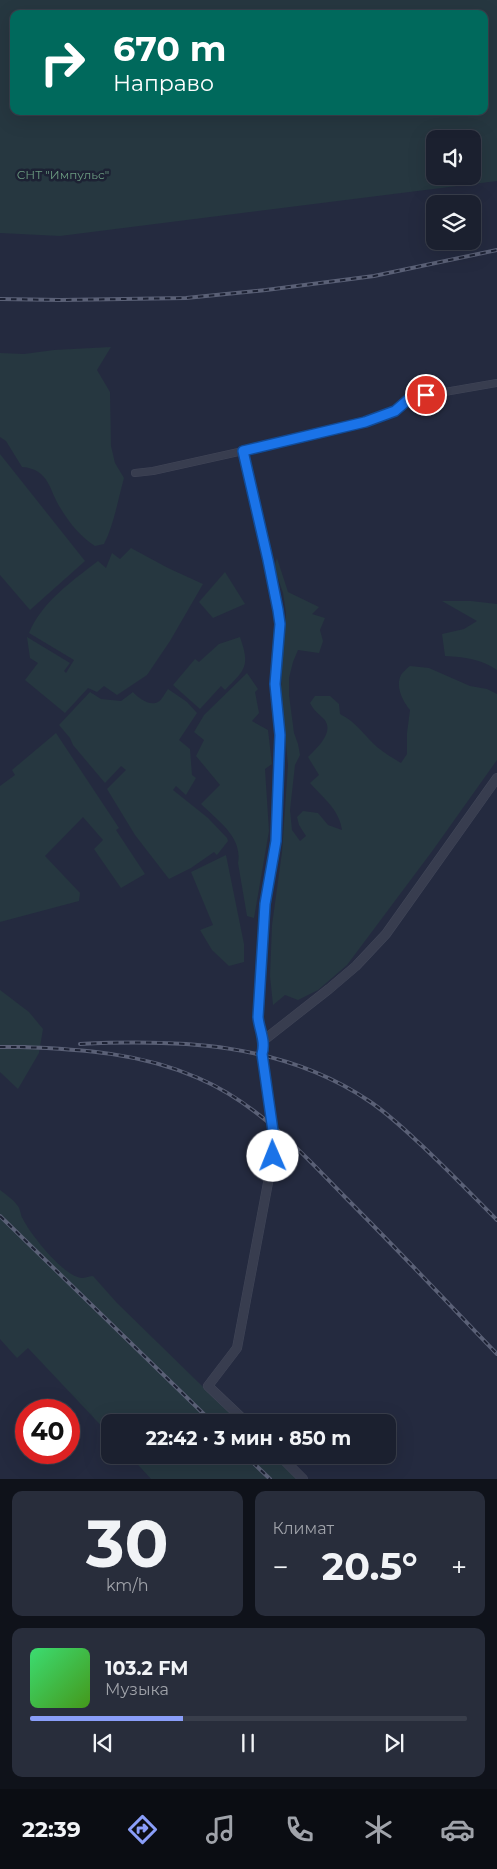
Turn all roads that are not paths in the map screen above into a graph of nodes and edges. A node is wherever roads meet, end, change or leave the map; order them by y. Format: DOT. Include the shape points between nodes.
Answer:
graph roads {
  1 [pos="497,383"];
  2 [pos="243,451"];
  3 [pos="135,473"];
  4 [pos="497,778"];
  5 [pos="264,1040"];
  6 [pos="238,1414"];
  7 [pos="288,1464"];
  8 [pos="303,1479"];
  1 -- 2 [label="street" via="410,398 395,411 365,422"];
  2 -- 3 [label="street"];
  2 -- 5 [label="street" via="280,624 275,684 280,735 276,841 265,904 258,1017"];
  4 -- 5 [label="street" via="386,934 356,966"];
  5 -- 6 [label="street" via="262,1054 274,1138 273,1156 236,1348 208,1386"];
  7 -- 8 [label="street"];
}
